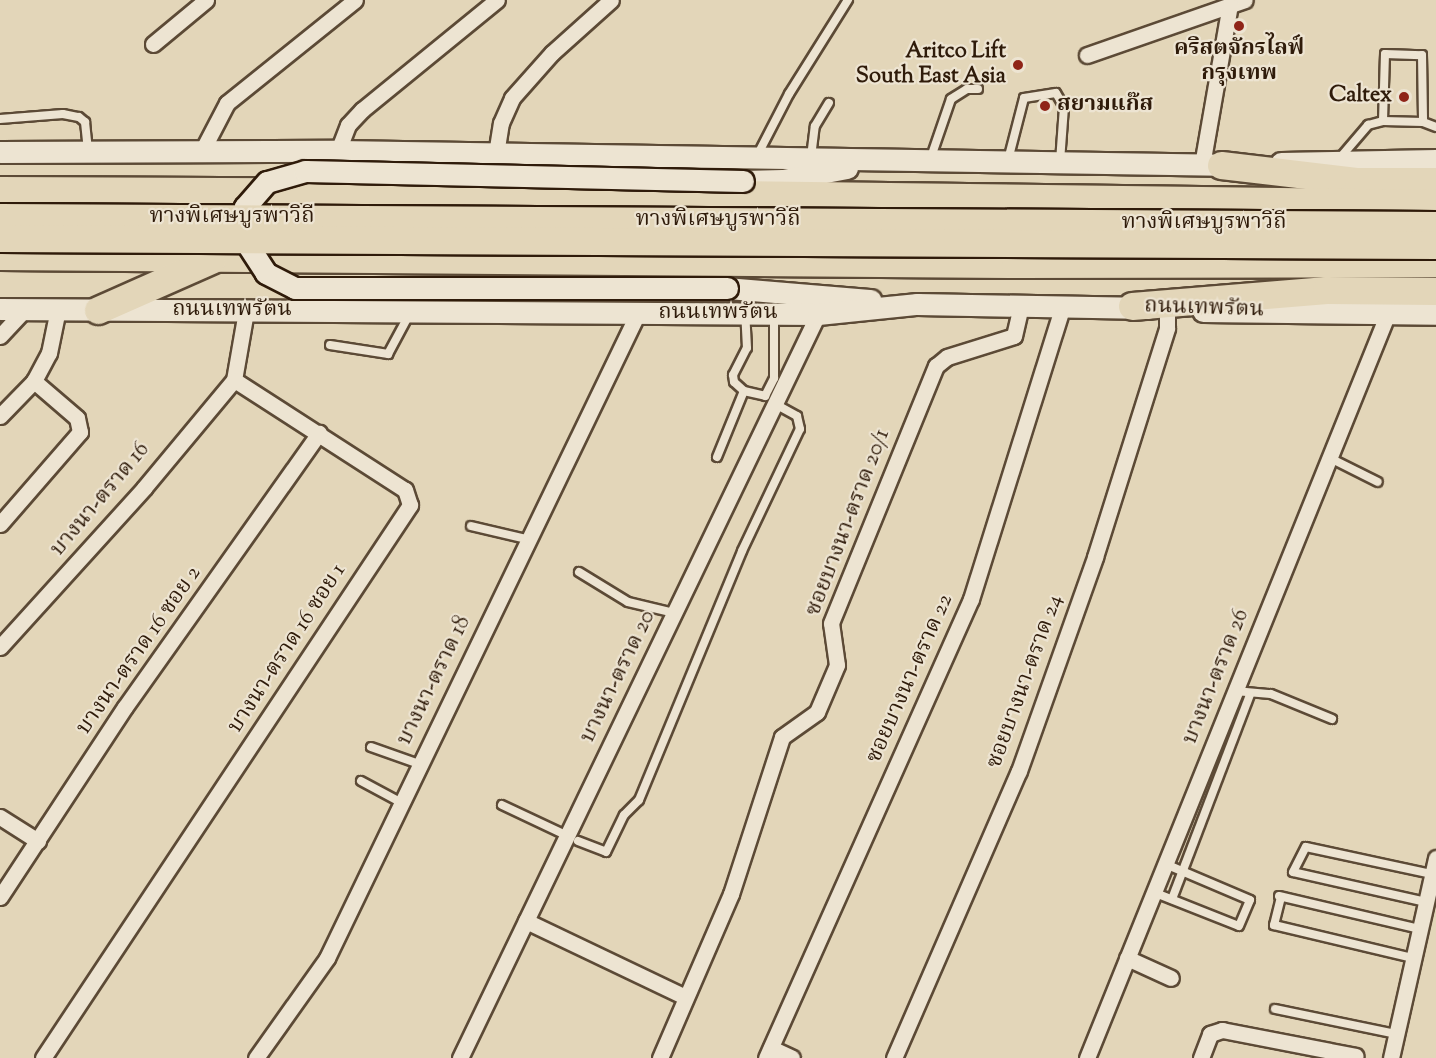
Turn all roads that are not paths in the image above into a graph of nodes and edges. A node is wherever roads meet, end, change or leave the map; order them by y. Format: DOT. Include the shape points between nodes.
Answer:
graph roads {
  1 [pos="206,0"];
  2 [pos="355,0"];
  3 [pos="497,0"];
  4 [pos="611,0"];
  5 [pos="848,0"];
  6 [pos="1245,0"];
  7 [pos="1230,5"];
  8 [pos="153,44"];
  9 [pos="1087,55"];
  10 [pos="978,88"];
  11 [pos="829,102"];
  12 [pos="0,119"];
  13 [pos="1383,121"];
  14 [pos="1423,122"];
  15 [pos="1436,127"];
  16 [pos="201,151"];
  17 [pos="0,152"];
  18 [pos="88,152"];
  19 [pos="338,152"];
  20 [pos="496,154"];
  21 [pos="757,157"];
  22 [pos="810,158"];
  23 [pos="897,160"];
  24 [pos="930,160"];
  25 [pos="1338,160"];
  26 [pos="1436,160"];
  27 [pos="1008,162"];
  28 [pos="1060,163"];
  29 [pos="1211,165"];
  30 [pos="1358,181"];
  31 [pos="1436,181"];
  32 [pos="0,190"];
  33 [pos="1168,201"];
  34 [pos="1436,203"];
  35 [pos="0,217"];
  36 [pos="1436,225"];
  37 [pos="0,238"];
  38 [pos="1436,245"];
  39 [pos="0,256"];
  40 [pos="220,256"];
  41 [pos="1436,263"];
  42 [pos="1087,264"];
  43 [pos="1326,290"];
  44 [pos="1436,291"];
  45 [pos="917,304"];
  46 [pos="1021,306"];
  47 [pos="1063,306"];
  48 [pos="1132,306"];
  49 [pos="0,309"];
  50 [pos="58,309"];
  51 [pos="24,310"];
  52 [pos="98,310"];
  53 [pos="1167,310"];
  54 [pos="246,311"];
  55 [pos="411,312"];
  56 [pos="638,313"];
  57 [pos="745,313"];
  58 [pos="1388,313"];
  59 [pos="775,314"];
  60 [pos="818,314"];
  61 [pos="1436,314"];
  62 [pos="0,336"];
  63 [pos="330,345"];
  64 [pos="234,380"];
  65 [pos="34,381"];
  66 [pos="744,391"];
  67 [pos="774,404"];
  68 [pos="0,416"];
  69 [pos="319,433"];
  70 [pos="717,457"];
  71 [pos="1332,459"];
  72 [pos="1378,482"];
  73 [pos="0,524"];
  74 [pos="471,526"];
  75 [pos="530,540"];
  76 [pos="579,572"];
  77 [pos="674,613"];
  78 [pos="0,647"];
  79 [pos="1235,691"];
  80 [pos="1251,695"];
  81 [pos="1332,719"];
  82 [pos="371,747"];
  83 [pos="419,764"];
  84 [pos="361,781"];
  85 [pos="402,803"];
  86 [pos="502,805"];
  87 [pos="0,817"];
  88 [pos="573,838"];
  89 [pos="38,841"];
  90 [pos="1436,858"];
  91 [pos="1165,864"];
  92 [pos="1183,870"];
  93 [pos="1432,874"];
  94 [pos="1154,892"];
  95 [pos="0,897"];
  96 [pos="1172,899"];
  97 [pos="1426,902"];
  98 [pos="526,921"];
  99 [pos="1420,929"];
  100 [pos="1127,958"];
  101 [pos="1413,958"];
  102 [pos="1171,978"];
  103 [pos="685,998"];
  104 [pos="1275,1009"];
  105 [pos="1396,1034"];
  106 [pos="769,1053"];
  107 [pos="1356,1056"];
  108 [pos="43,1058"];
  109 [pos="256,1058"];
  110 [pos="460,1058"];
  111 [pos="660,1058"];
  112 [pos="792,1058"];
  113 [pos="894,1058"];
  114 [pos="1087,1058"];
  115 [pos="1201,1058"];
  116 [pos="1391,1058"];
  1 -- 8 [label="street"];
  2 -- 16 [label="street" via="227,102"];
  3 -- 19 [label="street" via="362,110 348,126"];
  4 -- 20 [label="street" via="552,53 512,98 501,123"];
  5 -- 21 [label="lane" via="789,94"];
  6 -- 7 [label="street"];
  7 -- 9 [label="street"];
  7 -- 29 [label="street"];
  10 -- 24 [label="lane" via="967,89 951,99"];
  11 -- 22 [label="lane" via="815,126"];
  12 -- 18 [label="lane" via="63,114 79,117 85,122"];
  13 -- 14 [label="lane"];
  13 -- 14 [label="lane" via="1385,54 1422,55"];
  13 -- 25 [label="lane" via="1362,129"];
  14 -- 15 [label="lane"];
  16 -- 18 [label="main road"];
  16 -- 19 [label="main road"];
  17 -- 18 [label="main road"];
  19 -- 20 [label="main road"];
  20 -- 21 [label="main road"];
  21 -- 22 [label="main road"];
  22 -- 23 [label="main road"];
  23 -- 24 [label="main road"];
  23 -- 45 [label="main road, bridge" via="783,180 743,181 304,171 267,182 245,207 246,242 266,273 295,288 727,288"];
  24 -- 27 [label="main road"];
  25 -- 26 [label="main road"];
  25 -- 29 [label="main road"];
  27 -- 28 [label="main road"];
  27 -- 28 [label="lane" via="1024,98 1056,93 1064,107"];
  28 -- 29 [label="main road"];
  29 -- 30 [label="highway"];
  30 -- 31 [label="highway"];
  30 -- 33 [label="highway"];
  32 -- 33 [label="highway" via="652,193"];
  33 -- 34 [label="highway"];
  35 -- 36 [label="highway, ทางพิเศษบูรพาวิถี, bridge"];
  37 -- 38 [label="highway, ทางพิเศษบูรพาวิถี, bridge"];
  39 -- 40 [label="highway, ถนนเทพรัตน"];
  40 -- 42 [label="highway, ถนนเทพรัตน"];
  40 -- 52 [label="highway"];
  41 -- 42 [label="highway, ถนนเทพรัตน"];
  42 -- 43 [label="highway"];
  43 -- 44 [label="highway"];
  43 -- 48 [label="highway"];
  45 -- 46 [label="main road, ถนนเทพรัตน"];
  45 -- 60 [label="main road, ถนนเทพรัตน"];
  46 -- 47 [label="main road, ถนนเทพรัตน"];
  46 -- 103 [label="street, ซอยบางนา-ตราด 20/1" via="1014,336 947,357 936,366 831,623 837,665 817,712 782,737 731,894"];
  47 -- 48 [label="main road, ถนนเทพรัตน"];
  47 -- 106 [label="street, ซอยบางนา-ตราด 22" via="971,599"];
  48 -- 53 [label="main road, ถนนเทพรัตน"];
  49 -- 51 [label="main road, ถนนเทพรัตน"];
  50 -- 51 [label="main road, ถนนเทพรัตน"];
  50 -- 52 [label="main road, ถนนเทพรัตน"];
  50 -- 65 [label="street" via="49,352"];
  51 -- 62 [label="street"];
  52 -- 54 [label="main road, ถนนเทพรัตน"];
  53 -- 58 [label="main road, ถนนเทพรัตน"];
  53 -- 113 [label="street, ซอยบางนา-ตราด 24" via="1167,328 1095,557 1019,771"];
  54 -- 55 [label="main road, ถนนเทพรัตน"];
  54 -- 64 [label="street"];
  55 -- 56 [label="main road, ถนนเทพรัตน"];
  55 -- 63 [label="lane" via="387,354"];
  56 -- 57 [label="main road, ถนนเทพรัตน"];
  56 -- 75 [label="street, บางนา-ตราด 18"];
  57 -- 59 [label="main road, ถนนเทพรัตน"];
  57 -- 66 [label="lane" via="747,348 733,375 734,382"];
  58 -- 61 [label="main road, ถนนเทพรัตน"];
  58 -- 71 [label="street, บางนา-ตราด 26"];
  59 -- 60 [label="main road, ถนนเทพรัตน"];
  59 -- 66 [label="lane" via="774,378 765,396"];
  60 -- 67 [label="street, บางนา-ตราด 20"];
  64 -- 69 [label="street, บางนา-ตราด 16 ซอย 1"];
  64 -- 78 [label="street, บางนา-ตราด 16" via="144,488"];
  65 -- 68 [label="street"];
  65 -- 73 [label="street" via="77,418 80,432"];
  66 -- 70 [label="lane"];
  67 -- 77 [label="street, บางนา-ตราด 20"];
  67 -- 88 [label="lane" via="797,416 800,429 742,551 639,800 624,815 606,852"];
  69 -- 89 [label="street, บางนา-ตราด 16 ซอย 2" via="125,707"];
  69 -- 108 [label="street, บางนา-ตราด 16 ซอย 1" via="405,490 410,505"];
  71 -- 72 [label="lane"];
  71 -- 79 [label="street, บางนา-ตราด 26"];
  74 -- 75 [label="lane"];
  75 -- 83 [label="street, บางนา-ตราด 18"];
  76 -- 77 [label="lane" via="628,602"];
  77 -- 88 [label="street, บางนา-ตราด 20"];
  79 -- 80 [label="lane"];
  79 -- 91 [label="street, บางนา-ตราด 26"];
  80 -- 81 [label="lane" via="1271,694"];
  80 -- 92 [label="lane"];
  82 -- 83 [label="lane"];
  83 -- 85 [label="street, บางนา-ตราด 18"];
  84 -- 85 [label="lane"];
  85 -- 109 [label="street, บางนา-ตราด 18" via="327,958"];
  86 -- 88 [label="lane"];
  87 -- 89 [label="street"];
  88 -- 98 [label="street, บางนา-ตราด 20"];
  89 -- 95 [label="street, บางนา-ตราด 16 ซอย 2"];
  90 -- 93 [label="street"];
  91 -- 92 [label="lane"];
  91 -- 94 [label="street, บางนา-ตราด 26"];
  92 -- 96 [label="lane"];
  92 -- 96 [label="lane" via="1250,900 1239,926"];
  93 -- 97 [label="street"];
  93 -- 97 [label="lane" via="1306,847 1293,872"];
  94 -- 96 [label="lane"];
  94 -- 100 [label="street, บางนา-ตราด 26"];
  97 -- 99 [label="street"];
  98 -- 103 [label="street"];
  98 -- 110 [label="street, บางนา-ตราด 20"];
  99 -- 101 [label="street"];
  99 -- 101 [label="lane" via="1280,896 1274,926"];
  100 -- 102 [label="street"];
  100 -- 114 [label="street, บางนา-ตราด 26"];
  101 -- 105 [label="street"];
  103 -- 111 [label="street, ซอยบางนา-ตราด 20/1"];
  104 -- 105 [label="lane"];
  105 -- 116 [label="street"];
  106 -- 112 [label="street"];
  107 -- 115 [label="street" via="1222,1030 1210,1034"];
}
